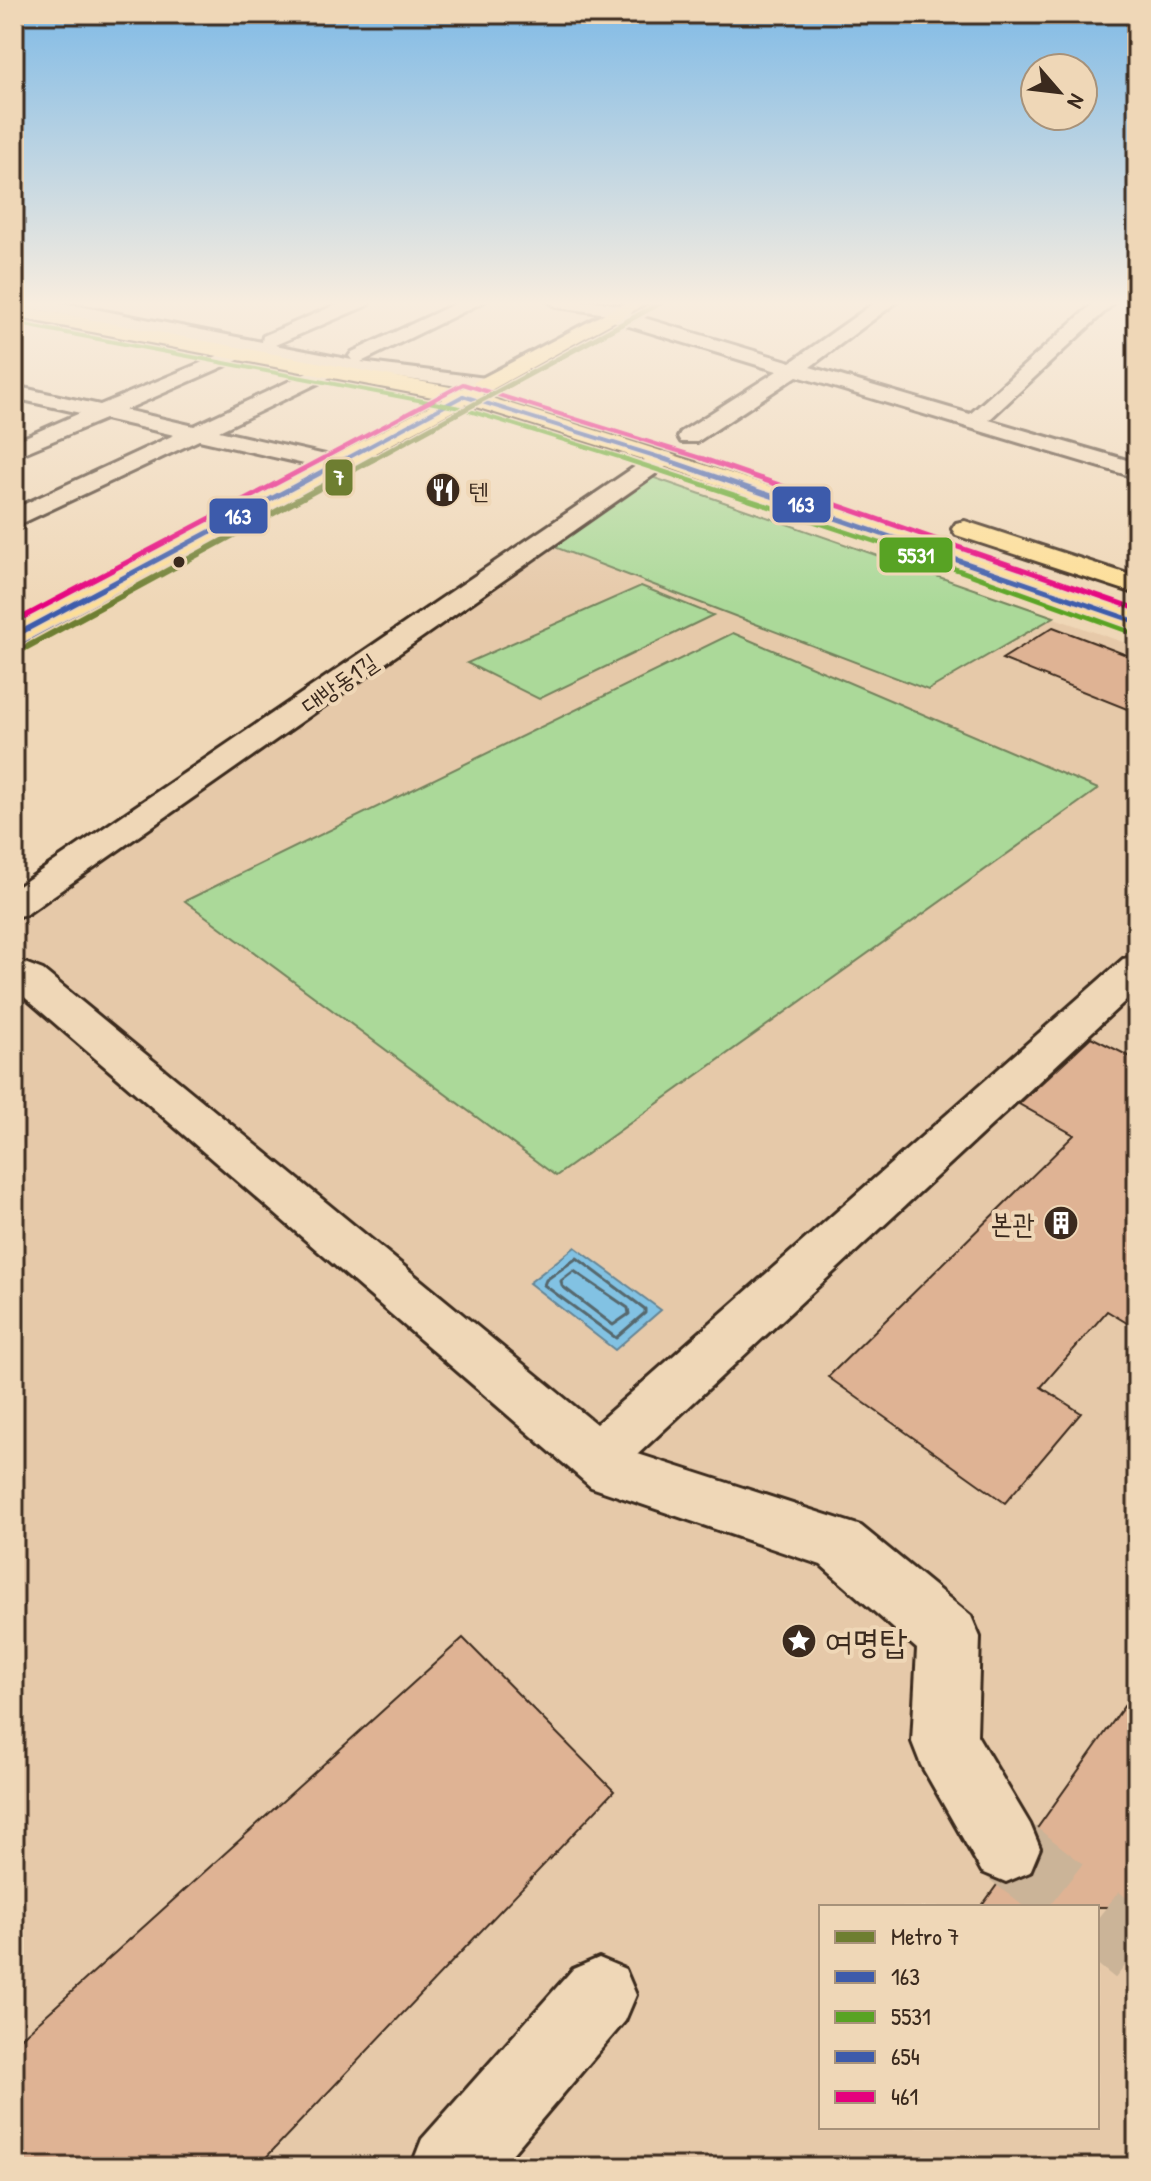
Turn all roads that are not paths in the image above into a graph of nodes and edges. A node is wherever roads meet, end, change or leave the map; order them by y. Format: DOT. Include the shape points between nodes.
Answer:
graph roads {
  1 [pos="62,403"];
  2 [pos="124,403"];
  3 [pos="261,403"];
  4 [pos="450,403"];
  5 [pos="485,403"];
  6 [pos="558,403"];
  7 [pos="742,403"];
  8 [pos="909,403"];
  9 [pos="995,403"];
  10 [pos="103,412"];
  11 [pos="974,422"];
  12 [pos="198,433"];
  13 [pos="689,437"];
  14 [pos="14,450"];
  15 [pos="663,458"];
  16 [pos="335,464"];
  17 [pos="1137,471"];
  18 [pos="14,519"];
  19 [pos="1137,586"];
  20 [pos="1137,622"];
  21 [pos="14,636"];
  22 [pos="19,898"];
  23 [pos="1137,968"];
  24 [pos="14,972"];
  25 [pos="596,1458"];
  26 [pos="1006,1848"];
  27 [pos="599,1995"];
  28 [pos="450,2167"];
  1 -- 10 [label="street"];
  2 -- 10 [label="street"];
  3 -- 12 [label="street"];
  4 -- 16 [label="main road"];
  5 -- 15 [label="main road"];
  6 -- 13 [label="main road"];
  7 -- 13 [label="street"];
  8 -- 11 [label="street"];
  9 -- 11 [label="street"];
  10 -- 12 [label="street"];
  10 -- 14 [label="street"];
  11 -- 17 [label="street"];
  12 -- 16 [label="street"];
  12 -- 18 [label="street"];
  13 -- 19 [label="main road"];
  15 -- 20 [label="main road"];
  15 -- 22 [label="street, 대방동1길"];
  16 -- 21 [label="main road"];
  23 -- 25 [label="street"];
  24 -- 25 [label="street" via="29,979"];
  25 -- 26 [label="street" via="611,1470 840,1545 949,1637 944,1742"];
  27 -- 28 [label="street"];
}
